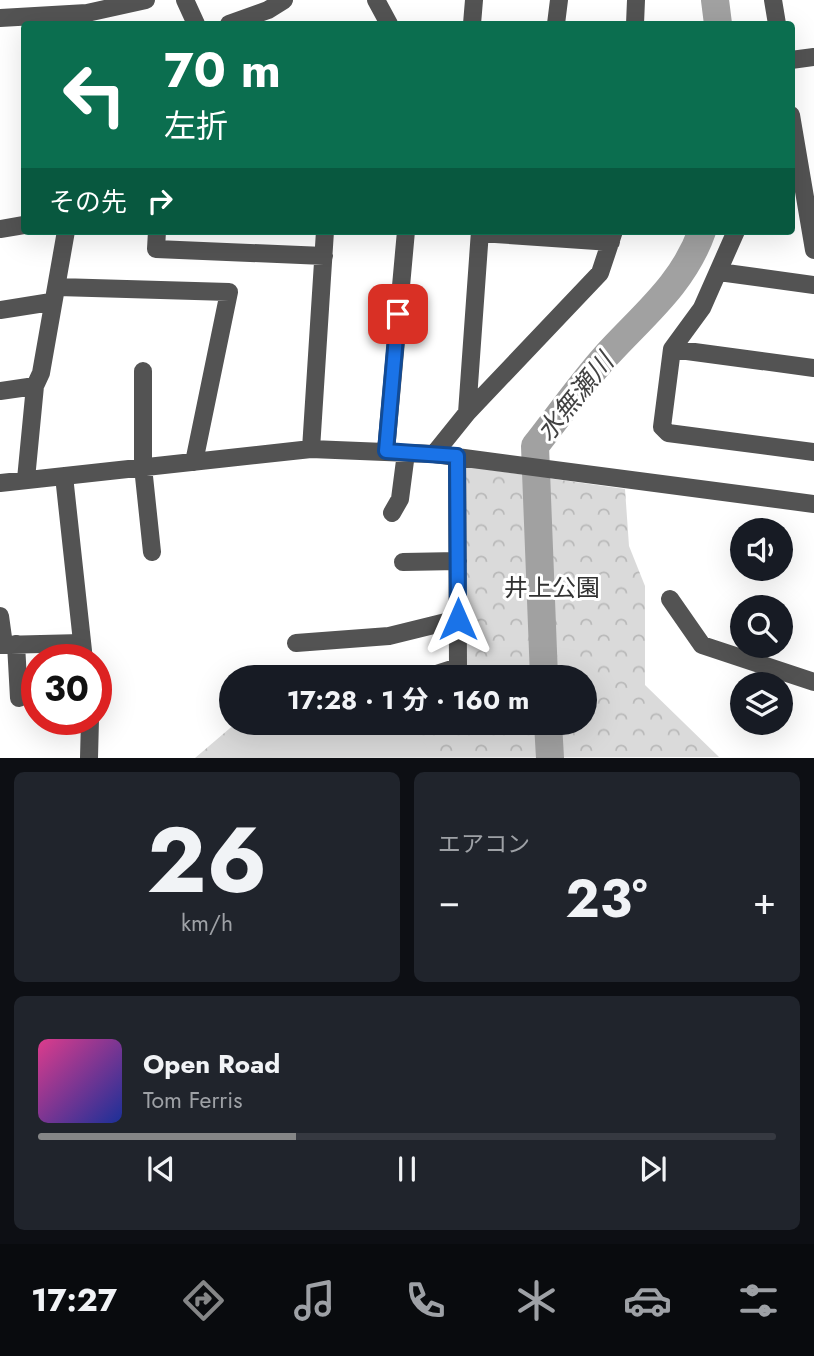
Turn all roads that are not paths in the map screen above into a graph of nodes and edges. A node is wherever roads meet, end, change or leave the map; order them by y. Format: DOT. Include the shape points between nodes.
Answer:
graph roads {
  1 [pos="146,0"];
  2 [pos="185,0"];
  3 [pos="284,0"];
  4 [pos="376,0"];
  5 [pos="474,0"];
  6 [pos="559,0"];
  7 [pos="636,0"];
  8 [pos="773,0"];
  9 [pos="86,13"];
  10 [pos="0,18"];
  11 [pos="195,21"];
  12 [pos="237,21"];
  13 [pos="387,21"];
  14 [pos="472,21"];
  15 [pos="556,21"];
  16 [pos="635,21"];
  17 [pos="776,21"];
  18 [pos="814,57"];
  19 [pos="795,59"];
  20 [pos="795,168"];
  21 [pos="21,226"];
  22 [pos="0,229"];
  23 [pos="65,235"];
  24 [pos="157,235"];
  25 [pos="325,235"];
  26 [pos="405,235"];
  27 [pos="480,235"];
  28 [pos="560,235"];
  29 [pos="734,235"];
  30 [pos="613,237"];
  31 [pos="814,250"];
  32 [pos="324,256"];
  33 [pos="719,272"];
  34 [pos="814,285"];
  35 [pos="55,295"];
  36 [pos="0,310"];
  37 [pos="672,349"];
  38 [pos="814,368"];
  39 [pos="143,371"];
  40 [pos="35,386"];
  41 [pos="0,391"];
  42 [pos="467,413"];
  43 [pos="311,449"];
  44 [pos="386,451"];
  45 [pos="814,452"];
  46 [pos="406,453"];
  47 [pos="433,454"];
  48 [pos="457,456"];
  49 [pos="194,462"];
  50 [pos="143,467"];
  51 [pos="64,476"];
  52 [pos="26,479"];
  53 [pos="0,483"];
  54 [pos="814,504"];
  55 [pos="392,513"];
  56 [pos="152,552"];
  57 [pos="458,561"];
  58 [pos="403,562"];
  59 [pos="670,599"];
  60 [pos="0,616"];
  61 [pos="458,619"];
  62 [pos="296,643"];
  63 [pos="82,644"];
  64 [pos="7,645"];
  65 [pos="458,665"];
  66 [pos="814,682"];
  67 [pos="19,698"];
  68 [pos="90,735"];
  69 [pos="89,758"];
  1 -- 9 [label="street"];
  2 -- 11 [label="street"];
  3 -- 12 [label="street"];
  4 -- 13 [label="street"];
  5 -- 14 [label="street"];
  6 -- 15 [label="street"];
  7 -- 16 [label="street"];
  8 -- 17 [label="street"];
  9 -- 10 [label="street"];
  18 -- 19 [label="street"];
  20 -- 31 [label="street"];
  21 -- 22 [label="street"];
  23 -- 35 [label="street"];
  24 -- 32 [label="street" via="156,249"];
  25 -- 32 [label="street"];
  26 -- 44 [label="street"];
  27 -- 42 [label="street"];
  28 -- 30 [label="street"];
  29 -- 33 [label="street"];
  30 -- 42 [label="street" via="600,273"];
  32 -- 43 [label="street"];
  33 -- 34 [label="street"];
  33 -- 37 [label="street" via="702,308"];
  35 -- 36 [label="street"];
  35 -- 40 [label="street"];
  35 -- 49 [label="street" via="229,292"];
  37 -- 38 [label="street"];
  37 -- 45 [label="street" via="662,427 668,433"];
  39 -- 50 [label="street"];
  40 -- 41 [label="street"];
  40 -- 52 [label="street"];
  42 -- 47 [label="street"];
  43 -- 44 [label="street"];
  43 -- 49 [label="street"];
  44 -- 46 [label="street"];
  46 -- 47 [label="street"];
  46 -- 55 [label="street" via="400,499"];
  47 -- 48 [label="street"];
  48 -- 54 [label="street"];
  48 -- 57 [label="street"];
  49 -- 50 [label="street"];
  50 -- 51 [label="street"];
  50 -- 56 [label="street"];
  51 -- 52 [label="street"];
  51 -- 63 [label="street"];
  52 -- 53 [label="street"];
  57 -- 58 [label="street"];
  57 -- 61 [label="street"];
  59 -- 66 [label="street" via="702,645"];
  60 -- 64 [label="street"];
  61 -- 62 [label="street" via="389,636"];
  61 -- 65 [label="street"];
  64 -- 67 [label="street"];
  68 -- 69 [label="street"];
}
